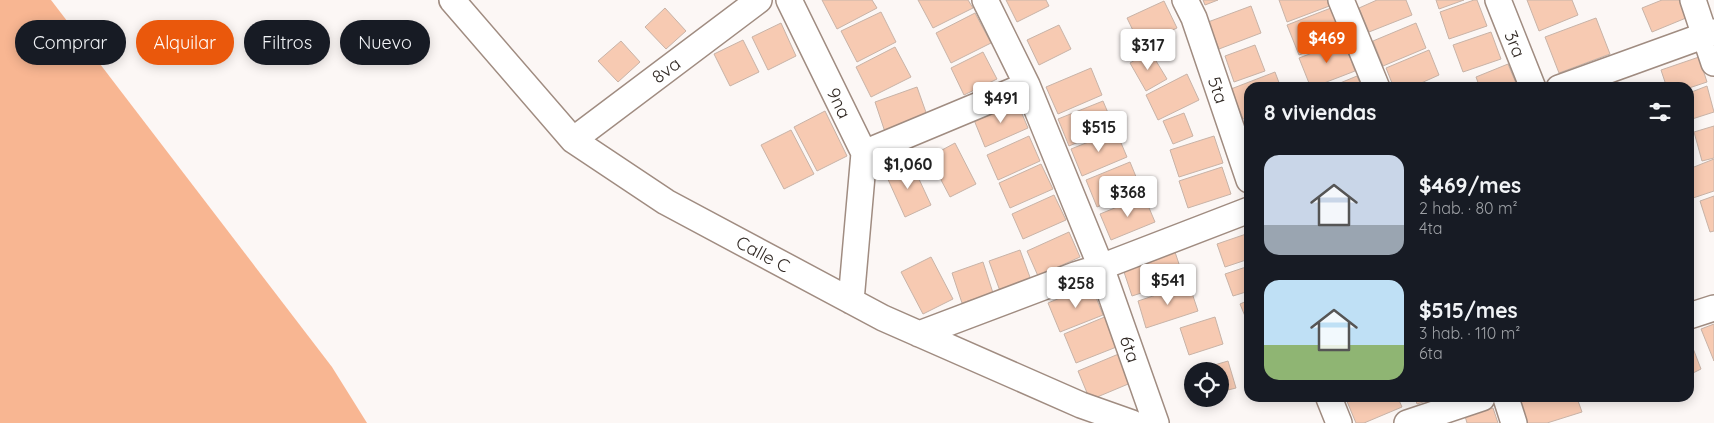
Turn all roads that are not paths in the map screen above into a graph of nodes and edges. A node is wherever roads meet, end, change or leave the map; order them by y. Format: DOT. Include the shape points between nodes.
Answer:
graph roads {
  1 [pos="452,0"];
  2 [pos="759,0"];
  3 [pos="789,0"];
  4 [pos="985,0"];
  5 [pos="1185,0"];
  6 [pos="1340,0"];
  7 [pos="1498,0"];
  8 [pos="1693,0"];
  9 [pos="1709,34"];
  10 [pos="1714,64"];
  11 [pos="1374,82"];
  12 [pos="1531,82"];
  13 [pos="1577,82"];
  14 [pos="1027,85"];
  15 [pos="573,140"];
  16 [pos="864,153"];
  17 [pos="1244,165"];
  18 [pos="1244,212"];
  19 [pos="1101,267"];
  20 [pos="851,301"];
  21 [pos="1714,308"];
  22 [pos="1694,314"];
  23 [pos="919,334"];
  24 [pos="1331,402"];
  25 [pos="1470,402"];
  26 [pos="1507,402"];
  27 [pos="1132,423"];
  28 [pos="1156,423"];
  29 [pos="1339,423"];
  30 [pos="1407,423"];
  31 [pos="1514,423"];
  1 -- 15 [label="street, Calle C"];
  2 -- 15 [label="street, 8va"];
  3 -- 16 [label="street, 9na"];
  4 -- 14 [label="street, 6ta"];
  5 -- 17 [label="street, 5ta"];
  6 -- 11 [label="street"];
  7 -- 12 [label="street, 3ra"];
  8 -- 9 [label="street"];
  9 -- 10 [label="street"];
  9 -- 13 [label="street"];
  14 -- 16 [label="street"];
  14 -- 19 [label="street, 6ta"];
  15 -- 20 [label="street, Calle C" via="666,202"];
  16 -- 20 [label="street"];
  18 -- 19 [label="street"];
  19 -- 23 [label="street"];
  19 -- 28 [label="street, 6ta"];
  20 -- 23 [label="street, Calle C"];
  21 -- 22 [label="street"];
  23 -- 27 [label="street, Calle C" via="1081,405"];
  24 -- 29 [label="street"];
  25 -- 30 [label="street"];
  26 -- 31 [label="street"];
}
